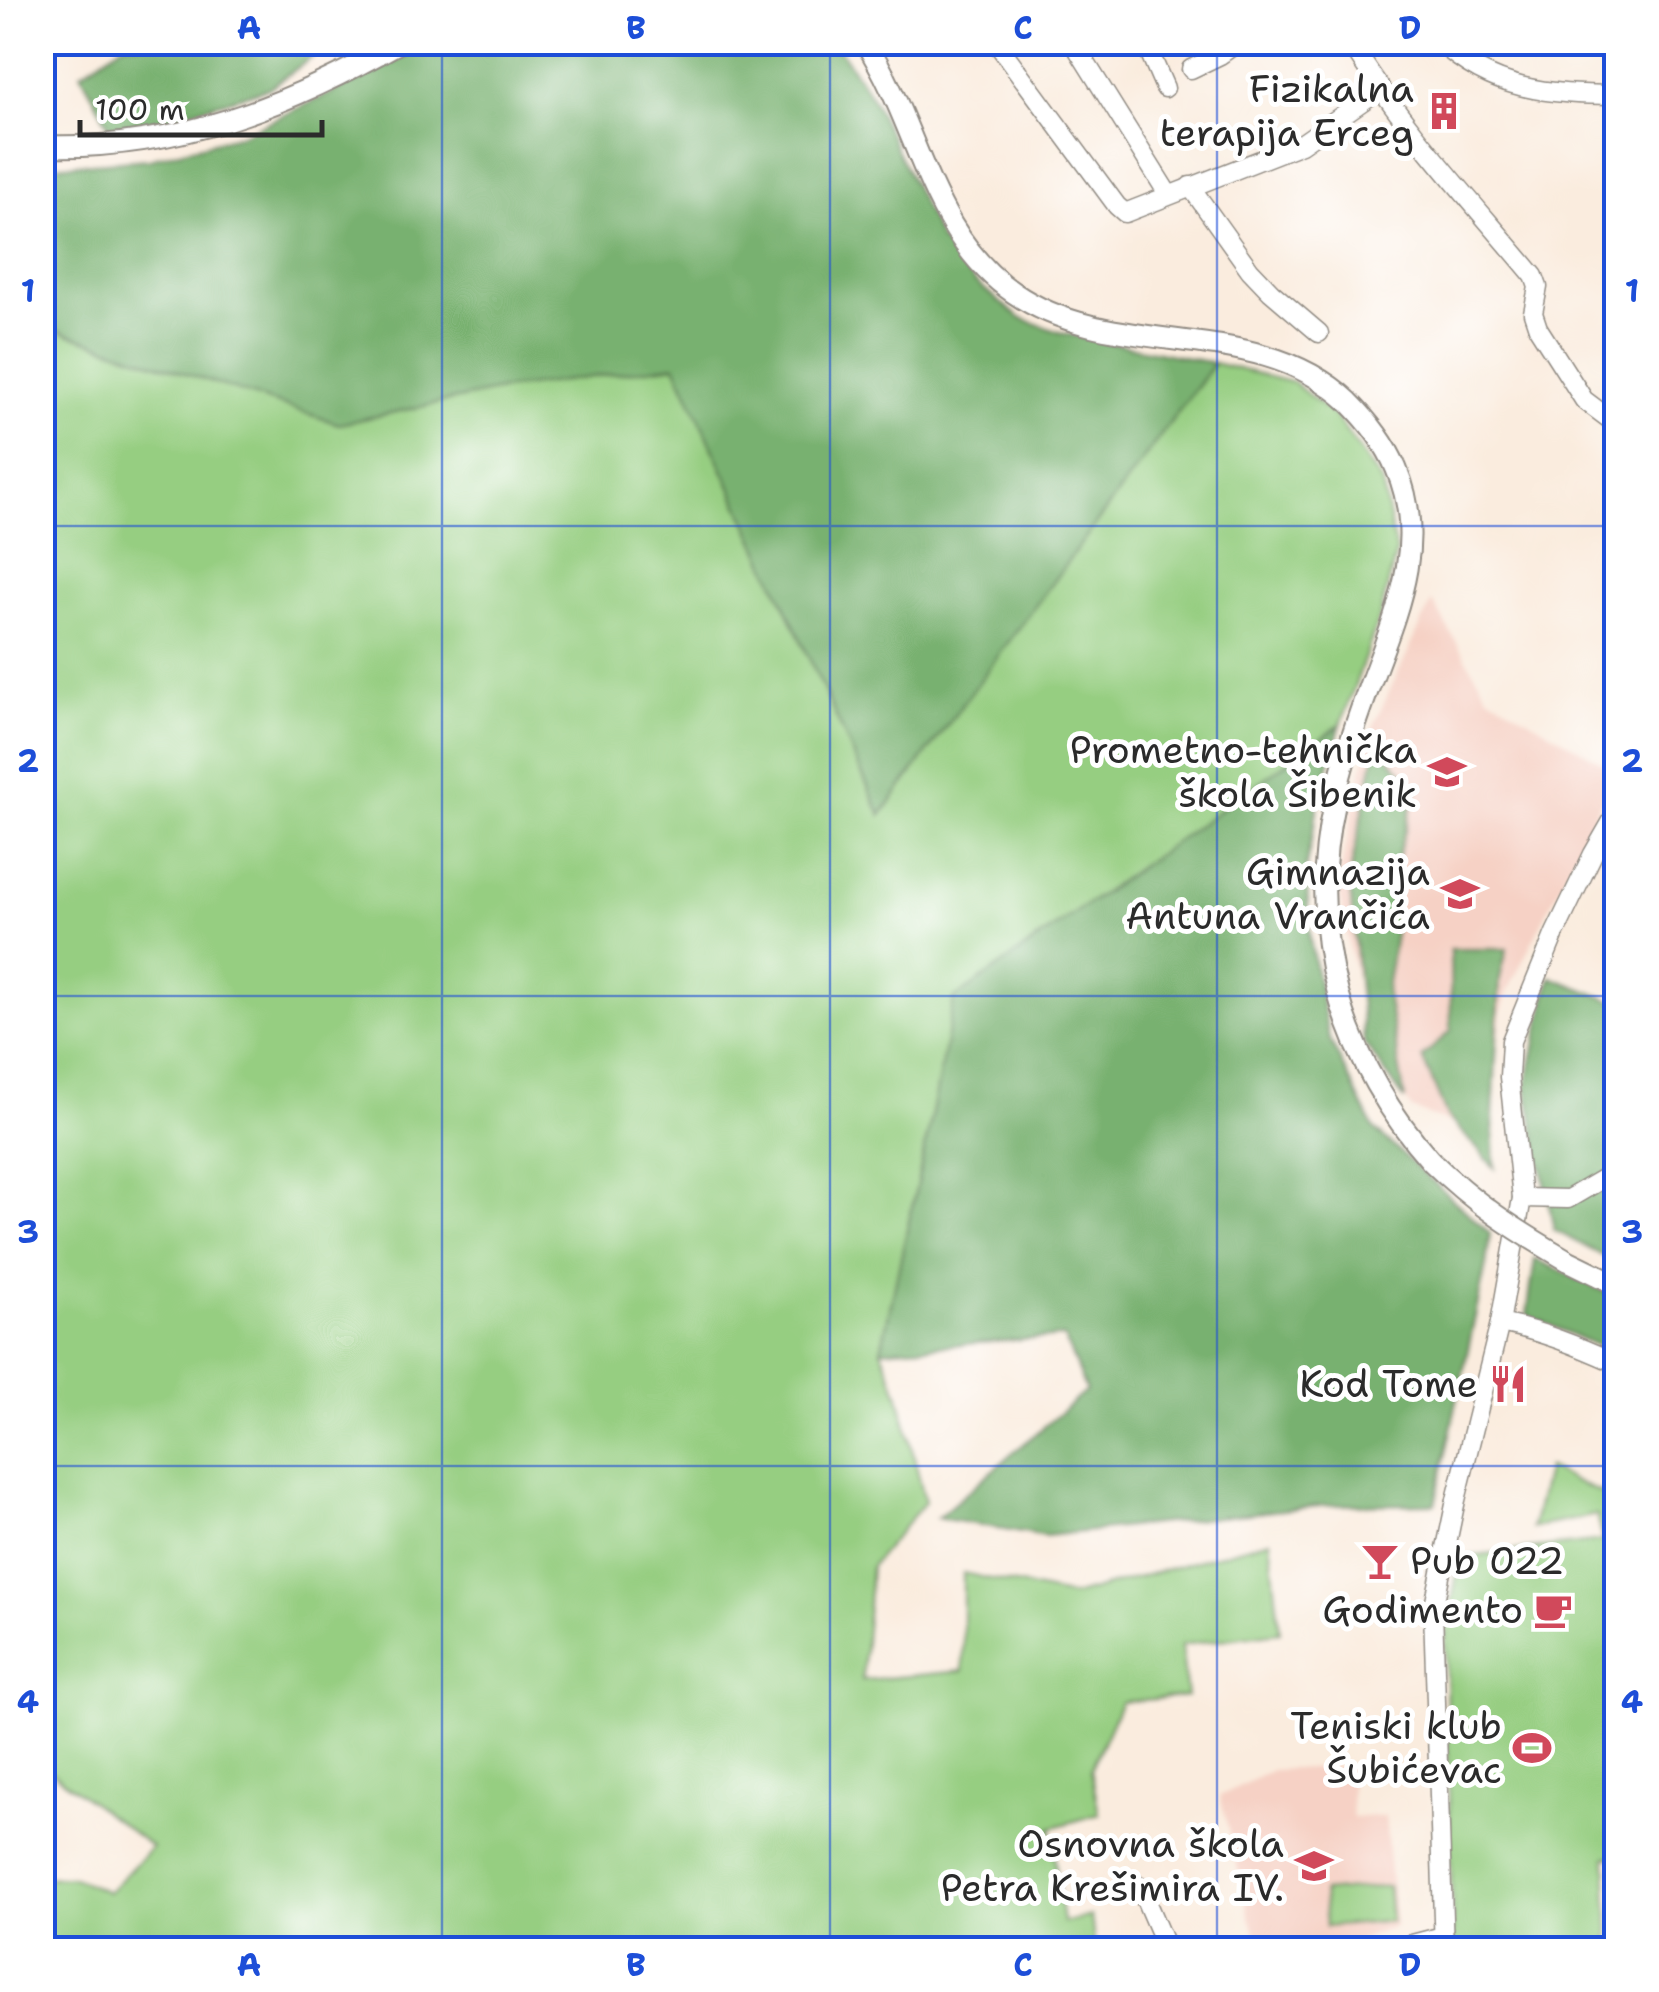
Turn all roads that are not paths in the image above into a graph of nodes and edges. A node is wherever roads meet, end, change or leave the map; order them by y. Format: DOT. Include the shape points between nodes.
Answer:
graph roads {
  1 [pos="400,42"];
  2 [pos="866,42"];
  3 [pos="996,42"];
  4 [pos="1073,42"];
  5 [pos="1144,42"];
  6 [pos="1238,42"];
  7 [pos="1350,42"];
  8 [pos="1440,42"];
  9 [pos="1191,69"];
  10 [pos="1166,88"];
  11 [pos="1380,89"];
  12 [pos="1616,95"];
  13 [pos="42,146"];
  14 [pos="1190,186"];
  15 [pos="1168,194"];
  16 [pos="1319,333"];
  17 [pos="1616,424"];
  18 [pos="1616,814"];
  19 [pos="1616,1171"];
  20 [pos="1522,1198"];
  21 [pos="1616,1284"];
  22 [pos="1500,1323"];
  23 [pos="1616,1363"];
  24 [pos="1139,1885"];
  25 [pos="1444,1943"];
  26 [pos="1167,1950"];
  27 [pos="1389,1950"];
  1 -- 13 [label="main road" via="266,108 206,128 111,145"];
  2 -- 21 [label="main road, bridge" via="950,222 1015,294 1072,320 1261,353 1302,368 1334,388 1382,441 1405,498 1409,556 1404,592 1346,753 1328,839 1327,934 1341,1009 1388,1107 1431,1161 1489,1213"];
  3 -- 15 [label="street" via="1117,206 1134,211"];
  4 -- 15 [label="street"];
  5 -- 10 [label="street"];
  6 -- 9 [label="street"];
  7 -- 11 [label="street"];
  8 -- 12 [label="street" via="1474,70 1522,88"];
  11 -- 14 [label="street" via="1301,144"];
  11 -- 17 [label="street" via="1534,276 1538,328 1584,400"];
  14 -- 15 [label="street"];
  14 -- 16 [label="street" via="1250,270"];
  18 -- 20 [label="street" via="1554,933 1511,1041"];
  19 -- 20 [label="street" via="1568,1199"];
  20 -- 22 [label="street"];
  22 -- 23 [label="street"];
  22 -- 25 [label="street" via="1433,1610"];
  24 -- 26 [label="street"];
  25 -- 27 [label="street"];
}
